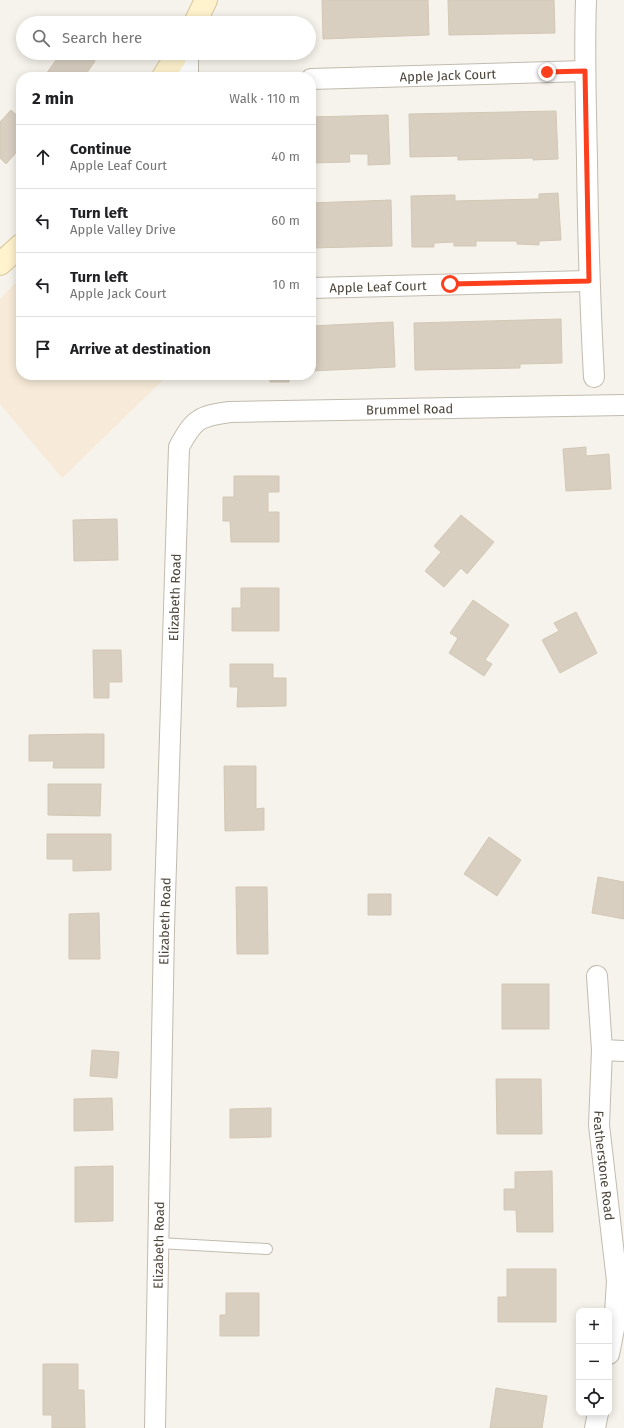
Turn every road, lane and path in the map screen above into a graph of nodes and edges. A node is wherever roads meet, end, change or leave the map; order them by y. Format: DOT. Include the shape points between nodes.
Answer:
graph roads {
  1 [pos="586,0"];
  2 [pos="174,60"];
  3 [pos="188,60"];
  4 [pos="585,71"];
  5 [pos="166,72"];
  6 [pos="188,72"];
  7 [pos="316,79"];
  8 [pos="16,250"];
  9 [pos="0,264"];
  10 [pos="589,281"];
  11 [pos="316,288"];
  12 [pos="594,377"];
  13 [pos="624,405"];
  14 [pos="197,421"];
  15 [pos="597,976"];
  16 [pos="602,1050"];
  17 [pos="624,1051"];
  18 [pos="158,1243"];
  19 [pos="266,1249"];
  20 [pos="611,1344"];
  21 [pos="597,1416"];
  22 [pos="155,1428"];
  23 [pos="595,1428"];
  1 -- 4 [label="street"];
  2 -- 5 [label="main road"];
  3 -- 6 [label="street"];
  4 -- 7 [label="street, Apple Jack Court"];
  4 -- 10 [label="street"];
  8 -- 9 [label="main road"];
  10 -- 11 [label="street, Apple Leaf Court"];
  10 -- 12 [label="street"];
  13 -- 14 [label="street, Brummel Road" via="230,412 210,415"];
  14 -- 18 [label="street, Elizabeth Road" via="188,430 179,447 164,929"];
  15 -- 16 [label="street, Featherstone Road"];
  16 -- 17 [label="street"];
  16 -- 20 [label="street, Featherstone Road" via="599,1125 617,1281"];
  18 -- 19 [label="lane"];
  18 -- 22 [label="street, Elizabeth Road"];
  21 -- 23 [label="street"];
}
